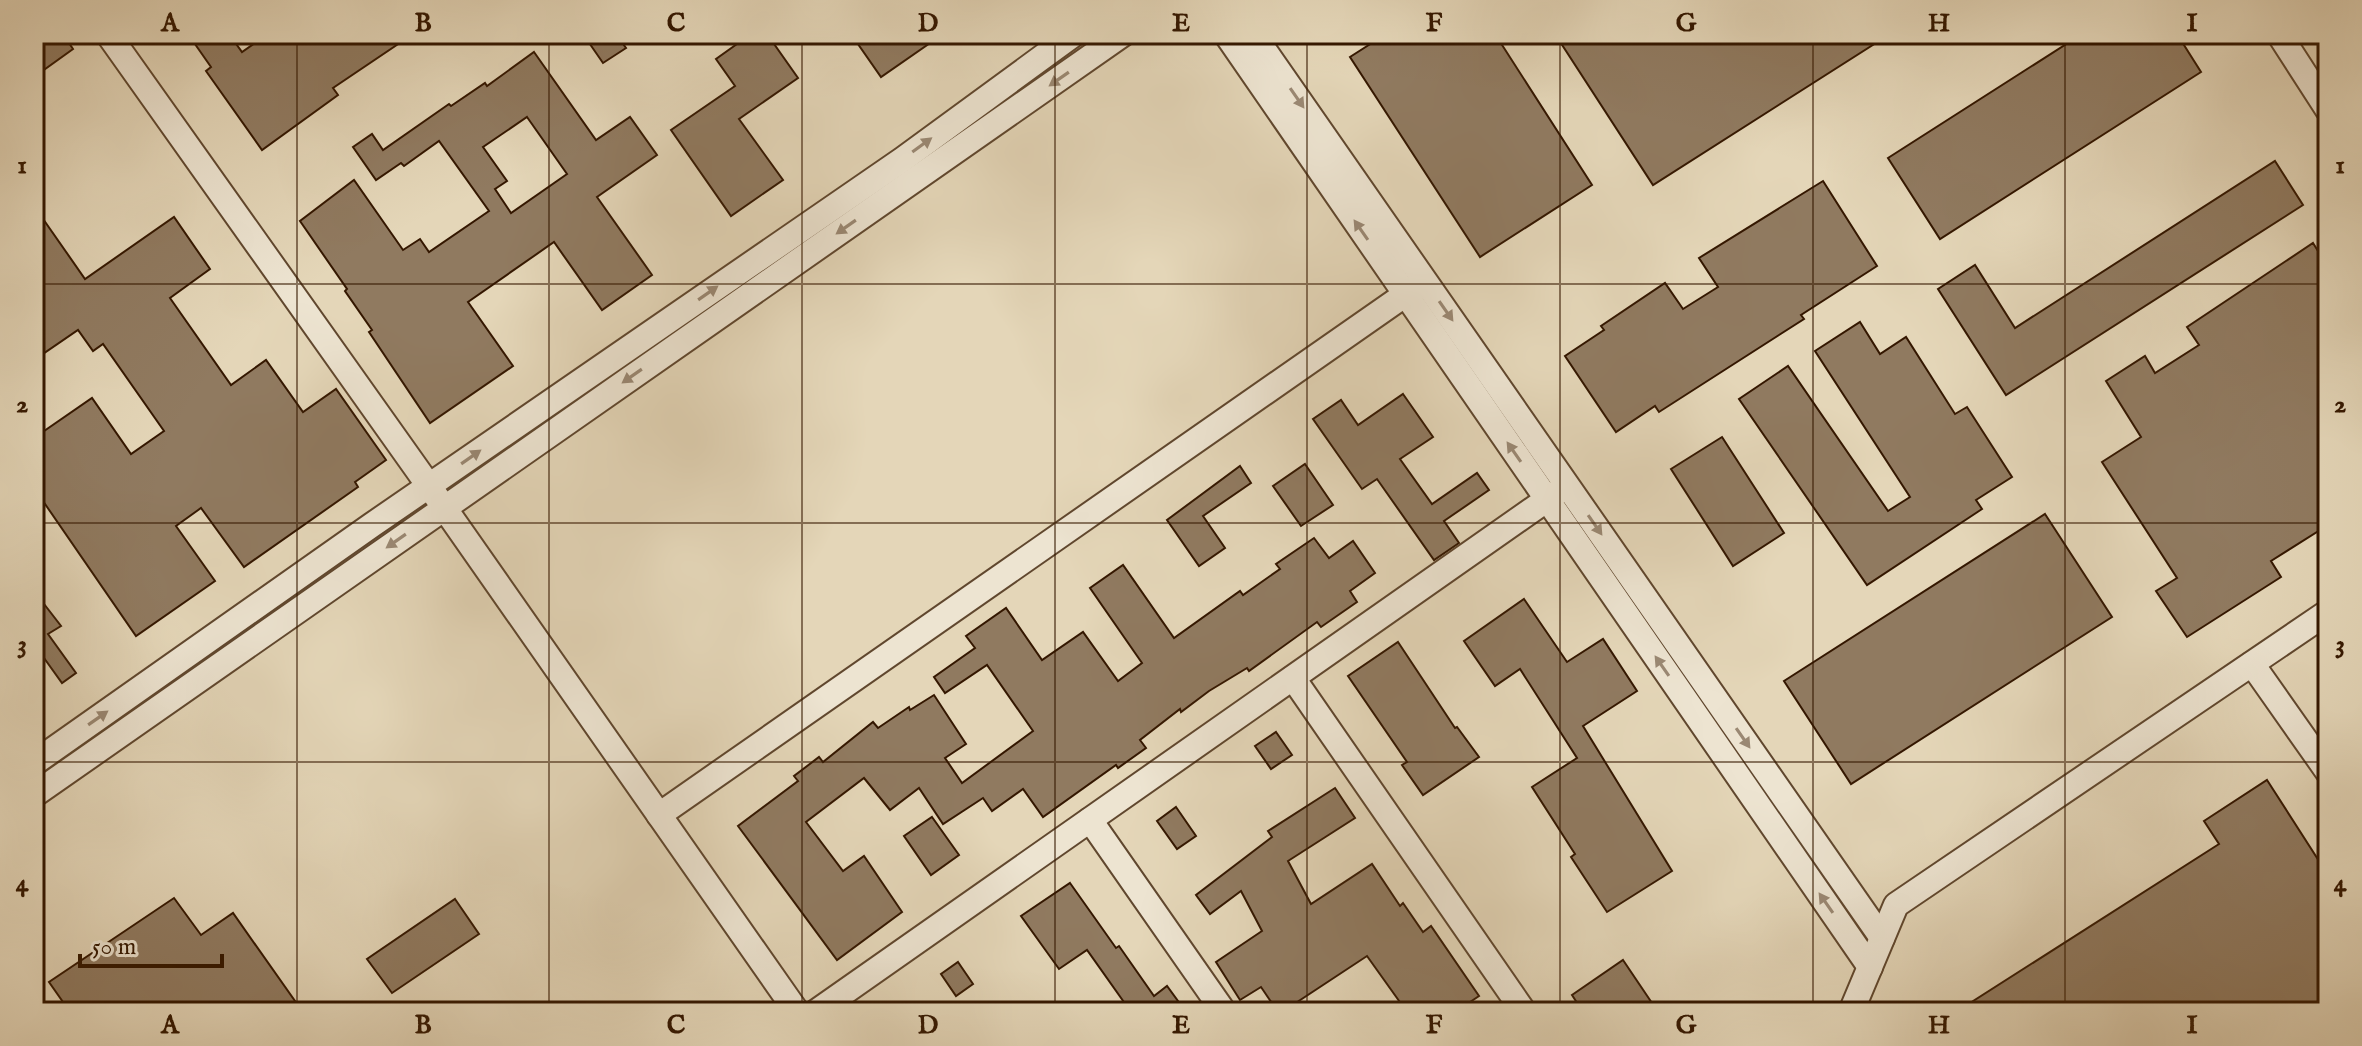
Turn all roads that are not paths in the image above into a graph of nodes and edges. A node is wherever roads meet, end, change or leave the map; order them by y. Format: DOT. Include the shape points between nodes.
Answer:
graph roads {
  1 [pos="108,34"];
  2 [pos="1074,34"];
  3 [pos="1123,34"];
  4 [pos="1226,34"];
  5 [pos="1253,34"];
  6 [pos="2279,34"];
  7 [pos="2328,110"];
  8 [pos="1415,287"];
  9 [pos="429,486"];
  10 [pos="1557,492"];
  11 [pos="444,507"];
  12 [pos="2328,612"];
  13 [pos="2252,664"];
  14 [pos="1293,678"];
  15 [pos="34,763"];
  16 [pos="2328,772"];
  17 [pos="34,795"];
  18 [pos="659,815"];
  19 [pos="1090,820"];
  20 [pos="1882,938"];
  21 [pos="1870,967"];
  22 [pos="1518,1010"];
  23 [pos="797,1012"];
  24 [pos="816,1012"];
  25 [pos="1224,1012"];
  26 [pos="1851,1012"];
  1 -- 9 [label="street"];
  9 -- 2 [label="street, one-way" via="902,160"];
  3 -- 11 [label="street, one-way"];
  8 -- 4 [label="street, one-way"];
  5 -- 8 [label="street, one-way"];
  6 -- 7 [label="street"];
  8 -- 10 [label="street"];
  8 -- 18 [label="street"];
  9 -- 11 [label="street"];
  15 -- 9 [label="street, one-way"];
  10 -- 14 [label="street"];
  10 -- 20 [label="street, one-way"];
  21 -- 10 [label="street, one-way"];
  11 -- 17 [label="street, one-way"];
  11 -- 18 [label="street"];
  12 -- 13 [label="street"];
  13 -- 16 [label="street"];
  13 -- 20 [label="street" via="1896,905"];
  14 -- 19 [label="street"];
  14 -- 22 [label="street"];
  18 -- 23 [label="street"];
  19 -- 24 [label="street"];
  19 -- 25 [label="street"];
  20 -- 21 [label="street"];
  21 -- 26 [label="street"];
}
